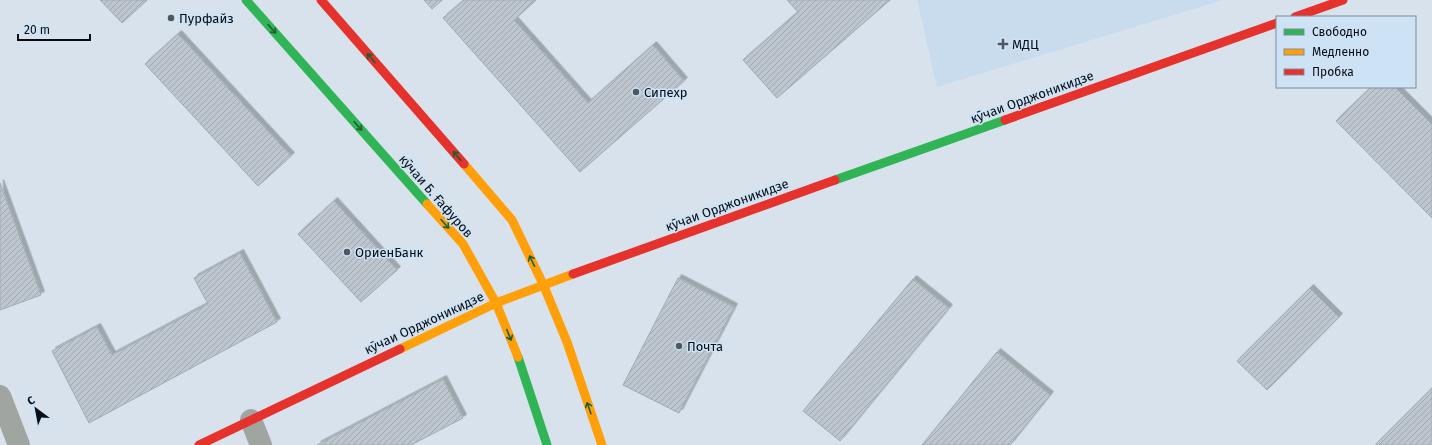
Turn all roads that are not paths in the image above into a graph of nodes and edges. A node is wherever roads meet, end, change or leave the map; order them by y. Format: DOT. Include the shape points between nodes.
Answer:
graph roads {
  1 [pos="246,0"];
  2 [pos="321,0"];
  3 [pos="1343,0"];
  4 [pos="1298,16"];
  5 [pos="1276,23"];
  6 [pos="543,284"];
  7 [pos="496,303"];
  8 [pos="0,396"];
  9 [pos="251,420"];
  10 [pos="19,445"];
  11 [pos="199,445"];
  12 [pos="261,445"];
  13 [pos="548,445"];
  14 [pos="602,445"];
  1 -- 7 [label="street, кӯчаи Б. Ғафуров, one-way" via="463,244"];
  6 -- 2 [label="street, one-way" via="512,220"];
  3 -- 4 [label="street"];
  5 -- 6 [label="street, кӯчаи Орджоникидзе"];
  6 -- 7 [label="street, кӯчаи Орджоникидзе"];
  14 -- 6 [label="street, one-way" via="567,342"];
  7 -- 9 [label="street, кӯчаи Орджоникидзе"];
  7 -- 13 [label="street, кӯчаи Б. Ғафуров, one-way" via="522,368"];
  8 -- 10 [label="street"];
  9 -- 11 [label="street, кӯчаи Орджоникидзе"];
  9 -- 12 [label="street"];
}
